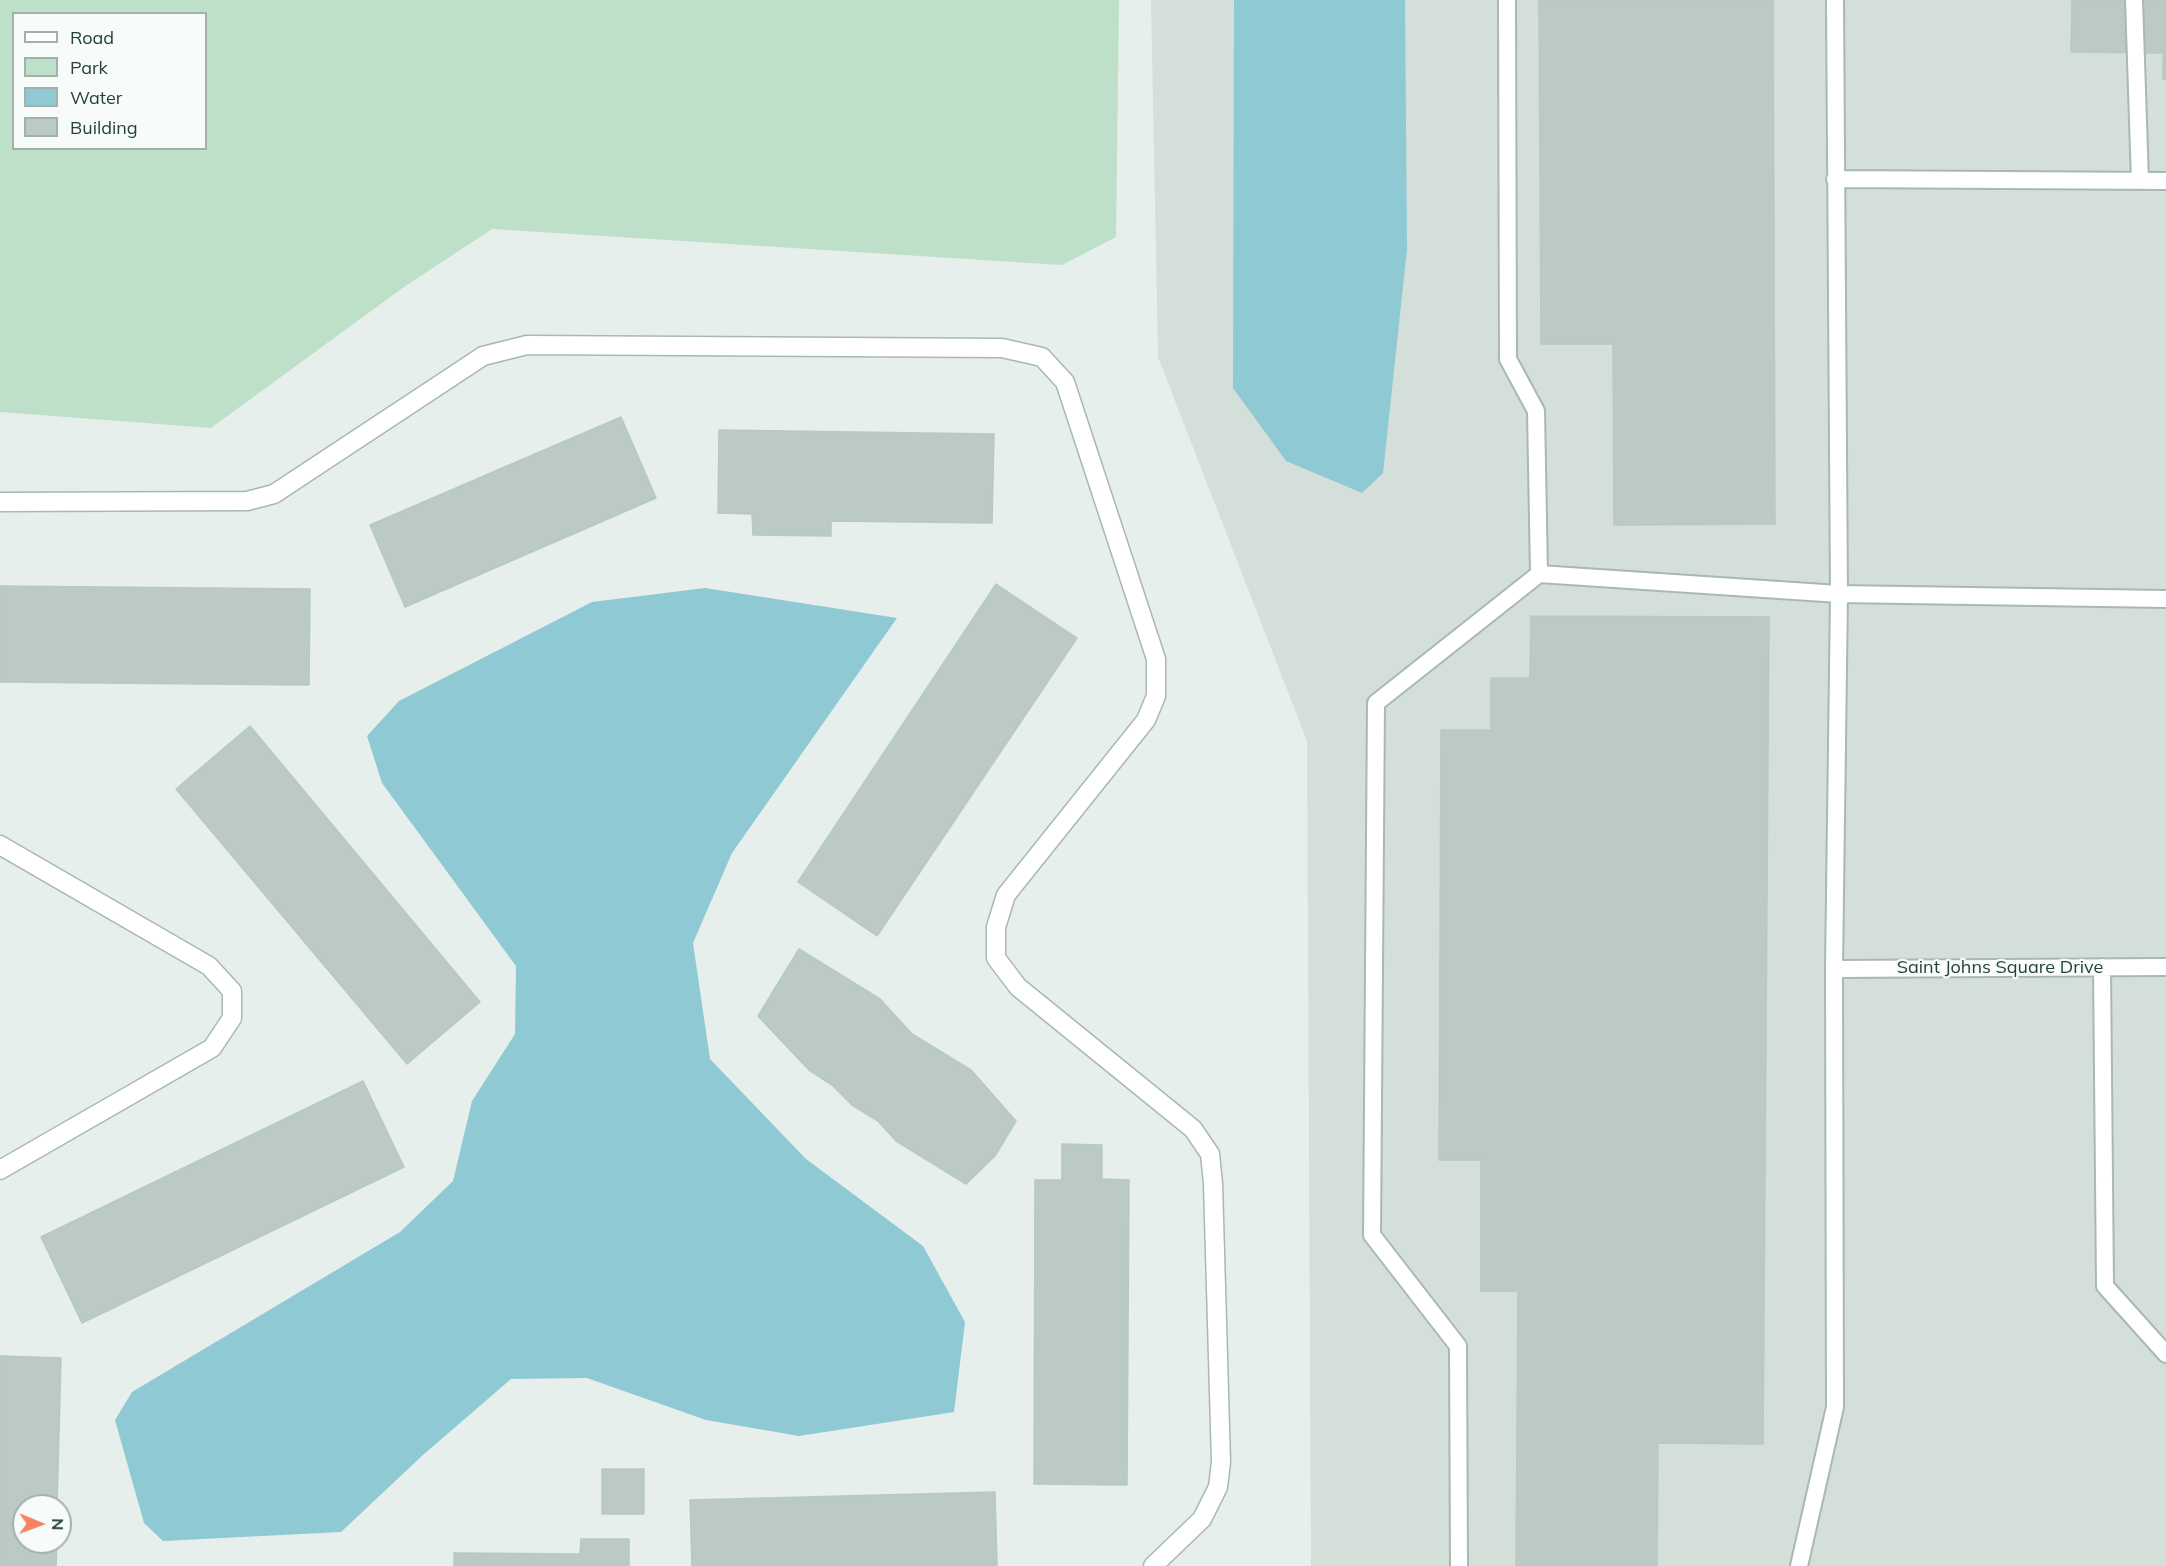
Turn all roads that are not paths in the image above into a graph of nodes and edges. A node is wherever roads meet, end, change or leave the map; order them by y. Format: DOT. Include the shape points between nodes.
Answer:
graph roads {
  1 [pos="1507,0"];
  2 [pos="1835,0"];
  3 [pos="2134,0"];
  4 [pos="1835,179"];
  5 [pos="2140,181"];
  6 [pos="2166,181"];
  7 [pos="0,502"];
  8 [pos="1539,574"];
  9 [pos="1839,594"];
  10 [pos="2166,599"];
  11 [pos="0,846"];
  12 [pos="2166,967"];
  13 [pos="2102,968"];
  14 [pos="1834,969"];
  15 [pos="0,1170"];
  16 [pos="2166,1354"];
  17 [pos="1152,1566"];
  18 [pos="1459,1566"];
  19 [pos="1799,1566"];
  1 -- 8 [label="lane" via="1508,359 1536,411"];
  2 -- 4 [label="lane"];
  3 -- 5 [label="lane"];
  4 -- 5 [label="lane"];
  4 -- 9 [label="lane"];
  5 -- 6 [label="lane"];
  7 -- 17 [label="street" via="247,501 274,494 483,356 527,345 1002,348 1042,357 1065,382 1156,659 1156,696 1146,720 1006,895 996,927 996,958 1017,987 1193,1128 1210,1154 1221,1462 1218,1487 1202,1520"];
  8 -- 9 [label="lane"];
  8 -- 18 [label="lane" via="1376,703 1372,1235 1458,1346"];
  9 -- 10 [label="lane"];
  9 -- 14 [label="lane"];
  11 -- 15 [label="street" via="209,966 232,991 232,1018 212,1048"];
  12 -- 13 [label="lane, Saint Johns Square Drive"];
  13 -- 14 [label="lane, Saint Johns Square Drive"];
  13 -- 16 [label="lane" via="2105,1286"];
  14 -- 19 [label="lane" via="1835,1407"];
}
